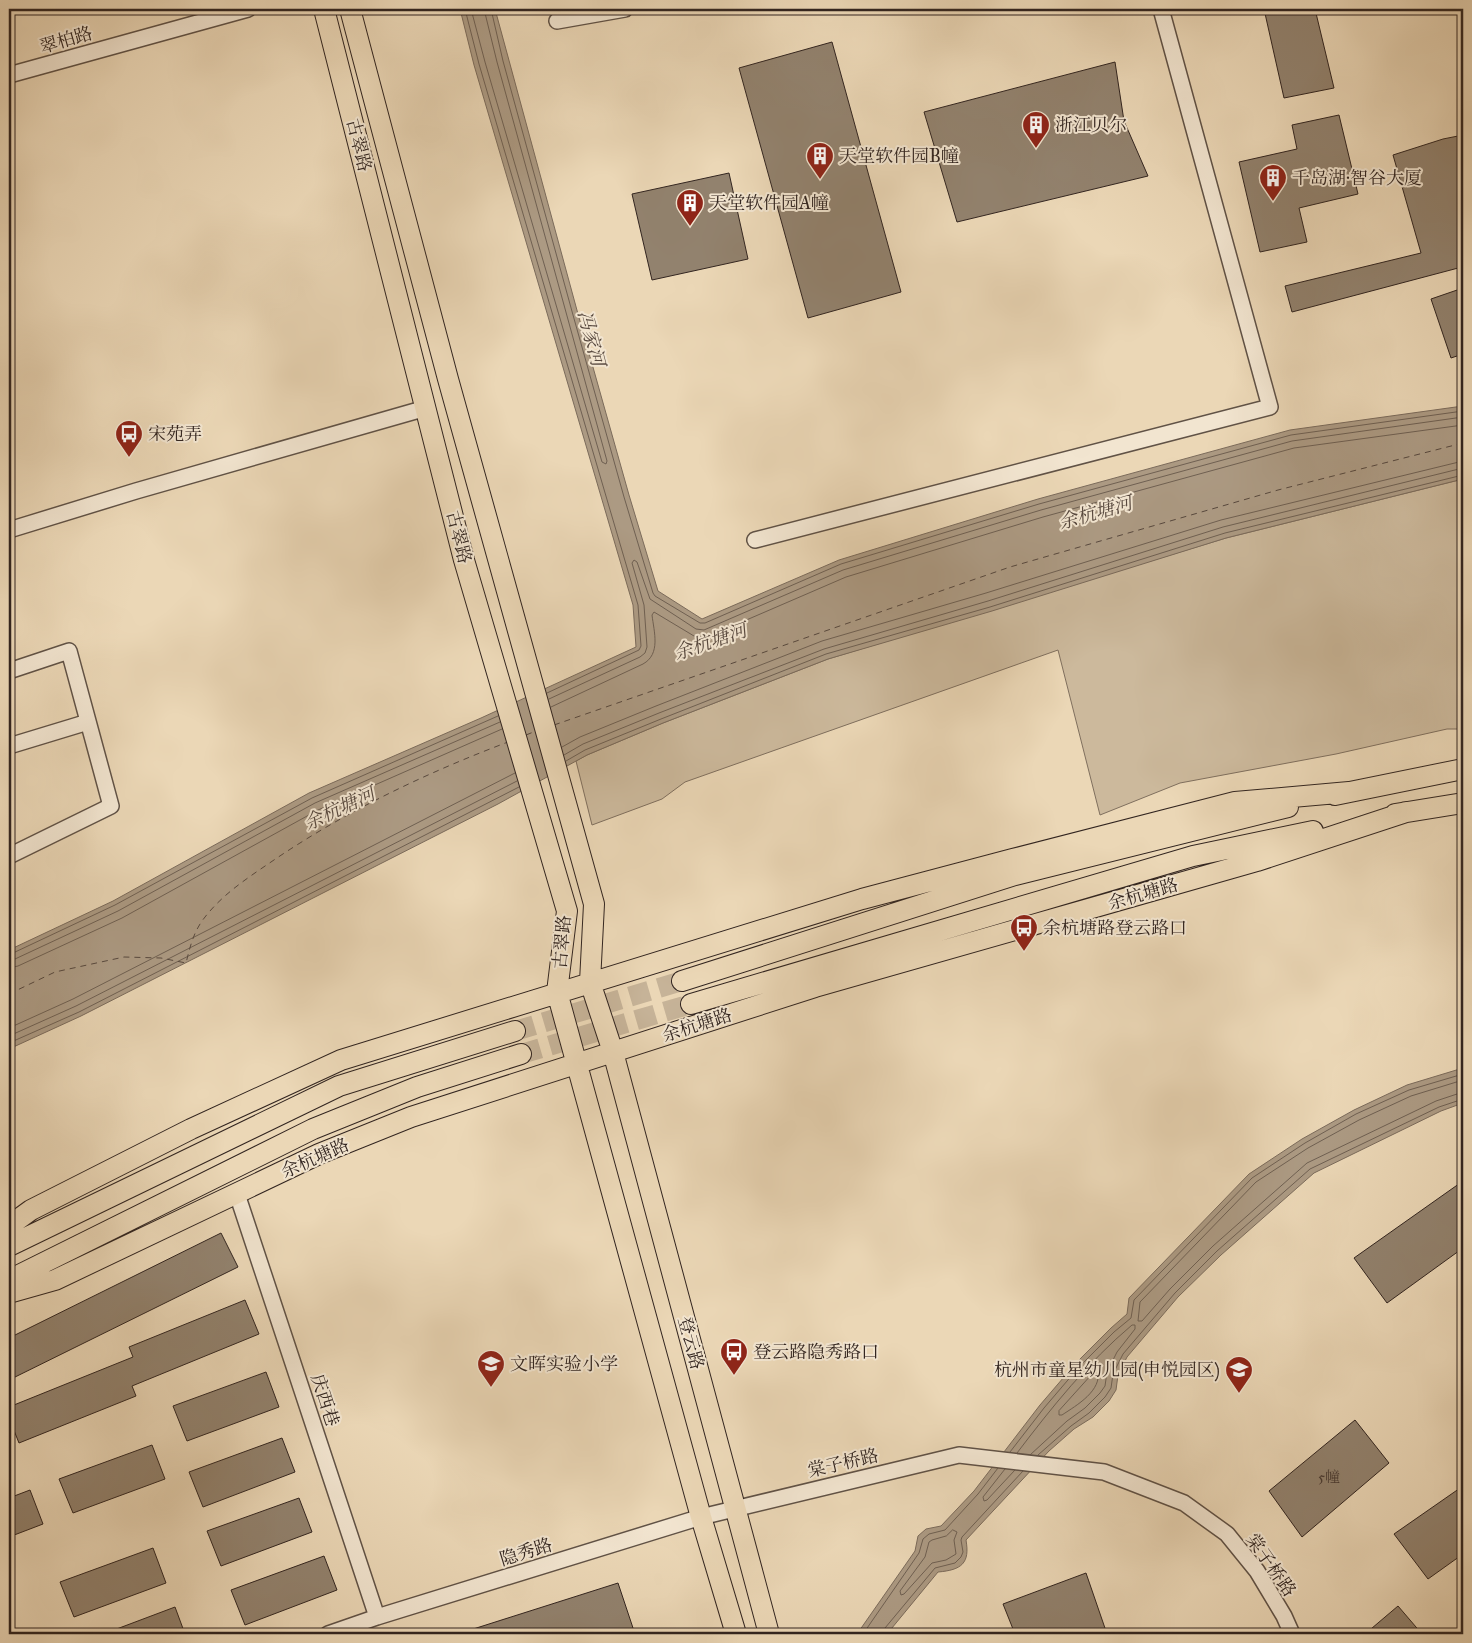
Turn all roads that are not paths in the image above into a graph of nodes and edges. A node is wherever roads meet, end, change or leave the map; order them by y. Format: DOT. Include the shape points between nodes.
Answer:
graph roads {
  1 [pos="248,9"];
  2 [pos="324,9"];
  3 [pos="350,9"];
  4 [pos="625,9"];
  5 [pos="1161,9"];
  6 [pos="586,12"];
  7 [pos="557,21"];
  8 [pos="9,75"];
  9 [pos="426,408"];
  10 [pos="9,530"];
  11 [pos="755,540"];
  12 [pos="9,671"];
  13 [pos="88,722"];
  14 [pos="9,746"];
  15 [pos="1463,769"];
  16 [pos="1349,792"];
  17 [pos="1463,803"];
  18 [pos="1406,812"];
  19 [pos="9,856"];
  20 [pos="682,981"];
  21 [pos="590,982"];
  22 [pos="557,992"];
  23 [pos="691,1004"];
  24 [pos="515,1031"];
  25 [pos="613,1052"];
  26 [pos="521,1054"];
  27 [pos="577,1064"];
  28 [pos="237,1194"];
  29 [pos="9,1226"];
  30 [pos="9,1246"];
  31 [pos="9,1280"];
  32 [pos="9,1293"];
  33 [pos="736,1508"];
  34 [pos="701,1517"];
  35 [pos="377,1617"];
  36 [pos="768,1632"];
  37 [pos="328,1634"];
  38 [pos="736,1634"];
  39 [pos="1292,1634"];
  1 -- 8 [label="street, 翠柏路"];
  2 -- 9 [label="main road, 古翠路"];
  3 -- 21 [label="main road, 古翠路" via="443,360 594,904"];
  4 -- 6 [label="street"];
  5 -- 11 [label="street" via="1270,408"];
  6 -- 7 [label="street"];
  9 -- 10 [label="street"];
  9 -- 22 [label="main road, 古翠路" via="464,560 567,911"];
  12 -- 13 [label="street" via="69,651"];
  13 -- 14 [label="street"];
  13 -- 19 [label="street" via="111,806"];
  15 -- 16 [label="main road"];
  16 -- 20 [label="main road" via="1015,875"];
  16 -- 21 [label="main road" via="1226,804 862,899"];
  17 -- 18 [label="main road, 余杭塘路"];
  18 -- 23 [label="main road, 余杭塘路" via="1193,856"];
  18 -- 25 [label="main road, 余杭塘路" via="1257,861 815,987"];
  21 -- 22 [label="main road"];
  21 -- 25 [label="main road, 古翠路"];
  22 -- 27 [label="main road, 古翠路"];
  22 -- 29 [label="main road" via="341,1060 190,1129 31,1210"];
  24 -- 30 [label="main road" via="339,1086"];
  25 -- 27 [label="main road, 余杭塘路"];
  25 -- 33 [label="main road, 登云路"];
  26 -- 31 [label="main road, 余杭塘路" via="417,1088 313,1128"];
  27 -- 28 [label="main road, 余杭塘路" via="411,1117 319,1154"];
  27 -- 34 [label="main road, 登云路"];
  28 -- 32 [label="main road, 余杭塘路" via="55,1280"];
  28 -- 35 [label="street, 庆西巷"];
  33 -- 34 [label="street, 隐秀路"];
  33 -- 36 [label="main road, 登云路"];
  33 -- 39 [label="street, 棠子桥路" via="960,1455 1104,1472 1184,1503 1227,1534 1258,1571"];
  34 -- 35 [label="street, 隐秀路"];
  34 -- 38 [label="main road, 登云路"];
  35 -- 37 [label="street, 隐秀路"];
}
